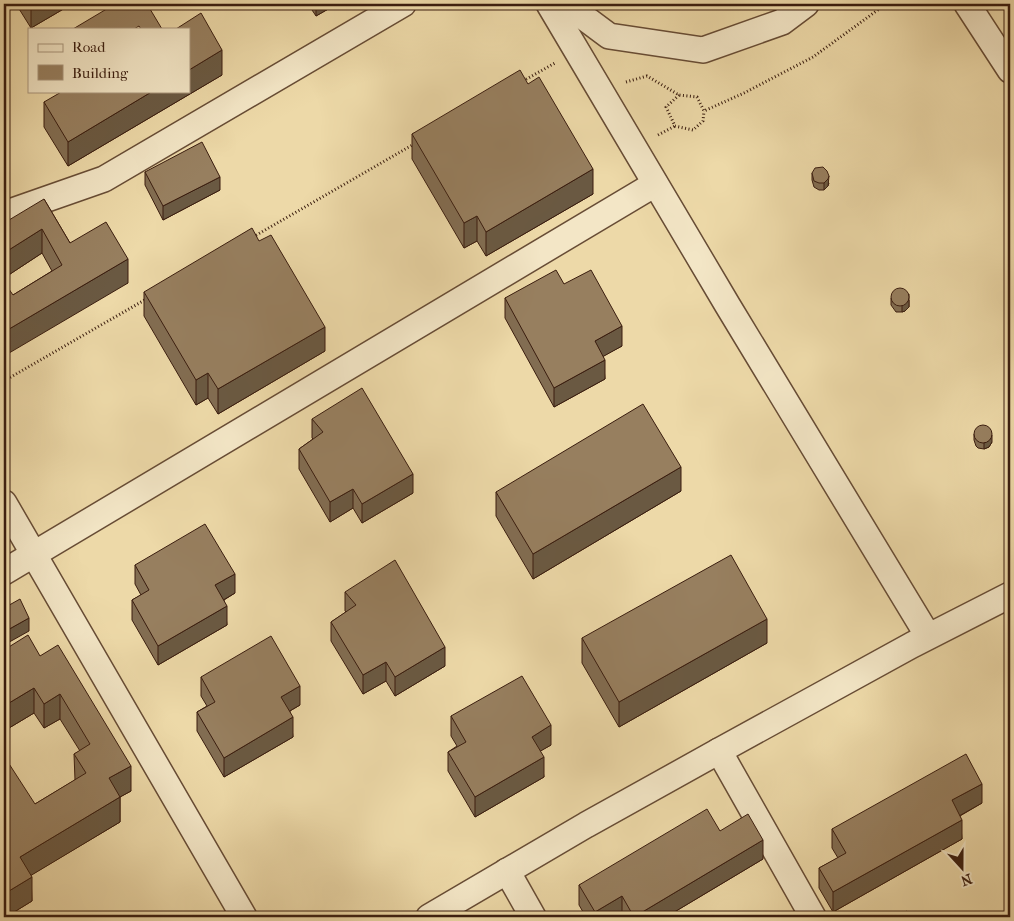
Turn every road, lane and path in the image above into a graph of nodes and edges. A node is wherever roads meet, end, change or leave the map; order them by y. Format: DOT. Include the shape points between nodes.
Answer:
graph roads {
  1 [pos="403,4"];
  2 [pos="549,4"];
  3 [pos="566,4"];
  4 [pos="806,4"];
  5 [pos="886,4"];
  6 [pos="967,4"];
  7 [pos="577,50"];
  8 [pos="1010,70"];
  9 [pos="517,85"];
  10 [pos="599,88"];
  11 [pos="679,95"];
  12 [pos="704,111"];
  13 [pos="414,144"];
  14 [pos="655,184"];
  15 [pos="4,214"];
  16 [pos="252,238"];
  17 [pos="149,297"];
  18 [pos="4,381"];
  19 [pos="4,503"];
  20 [pos="33,554"];
  21 [pos="4,572"];
  22 [pos="1010,595"];
  23 [pos="928,636"];
  24 [pos="719,751"];
  25 [pos="506,871"];
  26 [pos="244,917"];
  27 [pos="429,917"];
  28 [pos="533,917"];
  29 [pos="813,917"];
  1 -- 15 [label="street" via="104,179"];
  2 -- 7 [label="street"];
  3 -- 4 [label="street" via="609,36 703,50 782,22"];
  5 -- 12 [label="path" via="813,57 744,94"];
  6 -- 8 [label="street"];
  7 -- 9 [label="path"];
  7 -- 10 [label="street"];
  10 -- 11 [label="path" via="647,76"];
  10 -- 14 [label="street"];
  11 -- 12 [label="path" via="698,97"];
  11 -- 12 [label="path" via="666,107 675,126 693,130 703,121"];
  13 -- 16 [label="path"];
  14 -- 20 [label="street"];
  14 -- 23 [label="street"];
  17 -- 18 [label="path"];
  19 -- 20 [label="street"];
  20 -- 21 [label="street"];
  20 -- 26 [label="street"];
  22 -- 23 [label="street"];
  23 -- 24 [label="street"];
  24 -- 25 [label="street"];
  24 -- 29 [label="street"];
  25 -- 27 [label="street"];
  25 -- 28 [label="street"];
}
